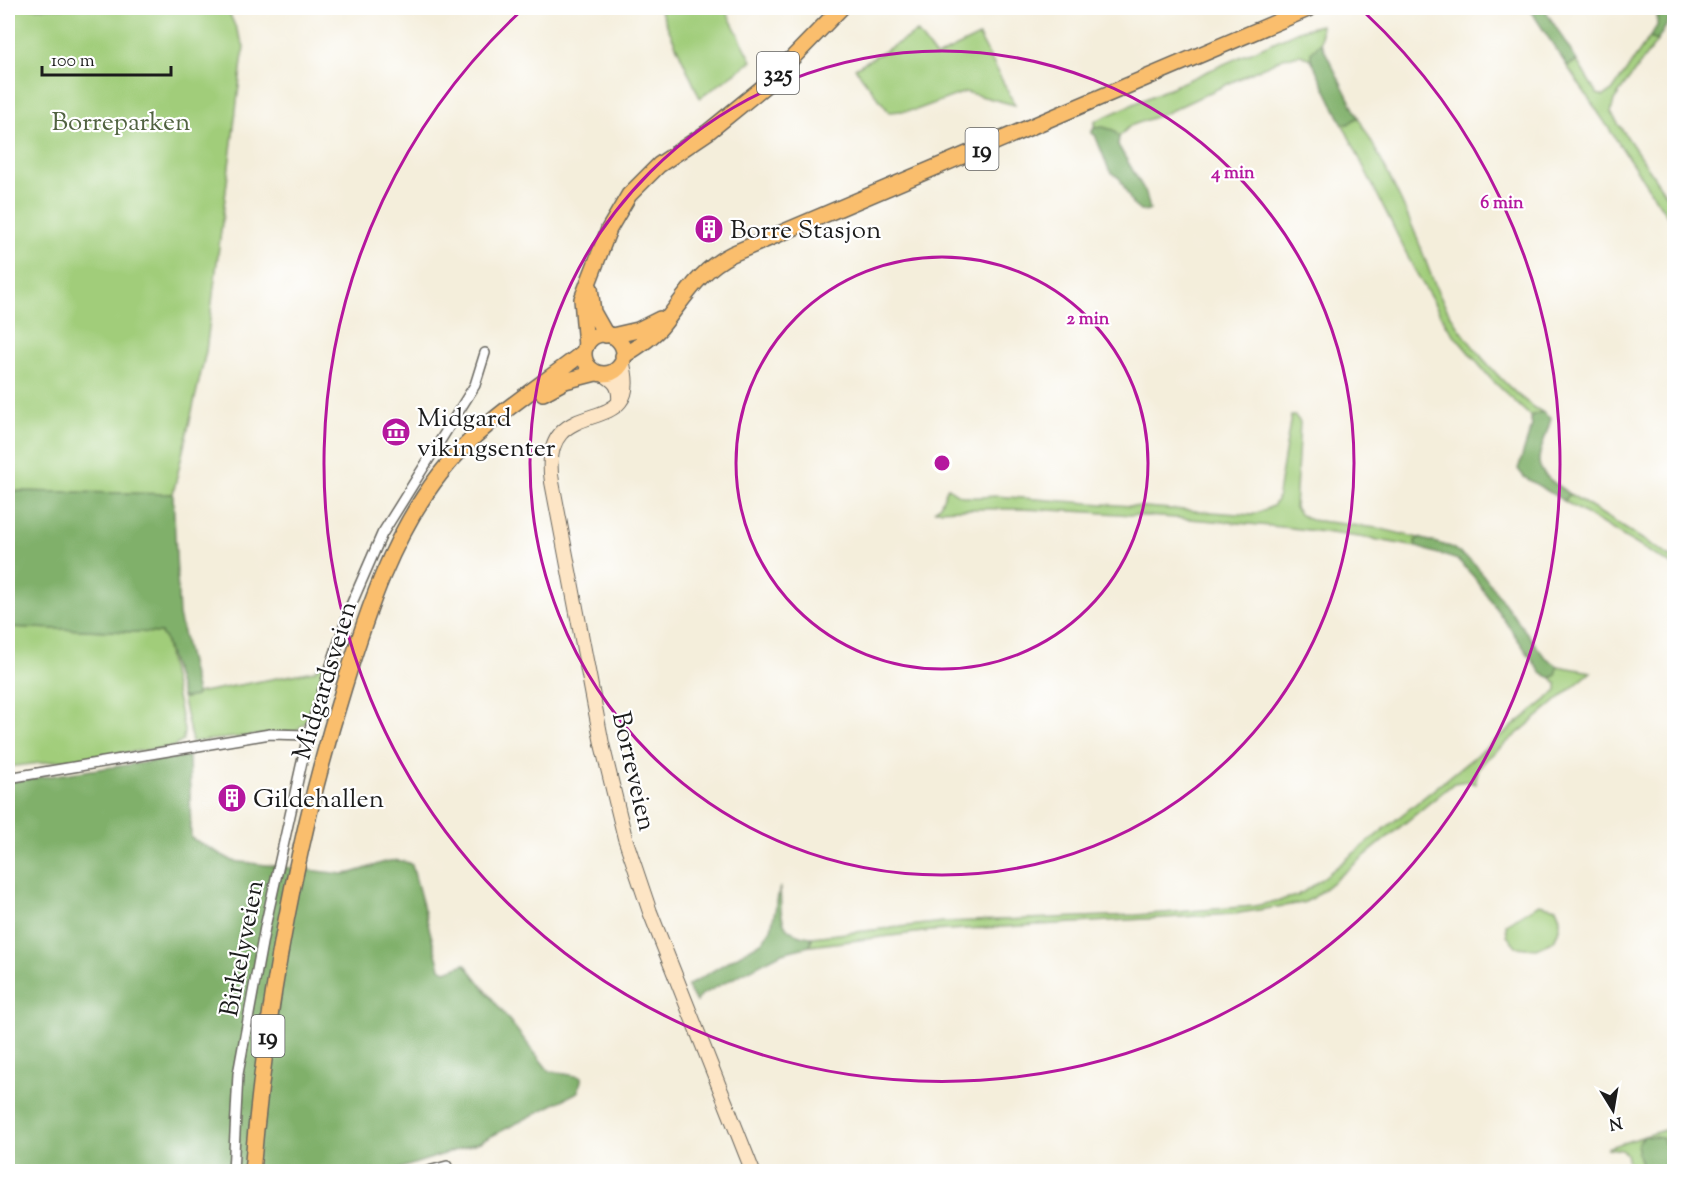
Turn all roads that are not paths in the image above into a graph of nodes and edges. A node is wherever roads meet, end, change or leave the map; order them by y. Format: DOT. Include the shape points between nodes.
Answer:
graph roads {
  1 [pos="841,8"];
  2 [pos="1310,8"];
  3 [pos="589,276"];
  4 [pos="670,313"];
  5 [pos="609,335"];
  6 [pos="585,349"];
  7 [pos="485,353"];
  8 [pos="623,358"];
  9 [pos="599,373"];
  10 [pos="620,402"];
  11 [pos="391,560"];
  12 [pos="308,735"];
  13 [pos="8,778"];
  14 [pos="233,1172"];
  15 [pos="252,1172"];
  16 [pos="425,1172"];
  17 [pos="447,1172"];
  18 [pos="753,1172"];
  1 -- 3 [label="main road, 325" via="739,108 643,180 619,210"];
  2 -- 4 [label="main road, 19" via="732,254 695,280"];
  3 -- 5 [label="main road" via="593,312"];
  3 -- 6 [label="main road, 325" via="582,299"];
  4 -- 5 [label="main road, 19" via="638,330"];
  4 -- 8 [label="main road, 19" via="660,328"];
  5 -- 6 [label="main road, 19" via="594,337"];
  5 -- 8 [label="main road" via="621,345"];
  6 -- 9 [label="main road" via="586,364"];
  6 -- 11 [label="main road, Midgardsveien / 19" via="465,444 418,505"];
  7 -- 12 [label="street, Birkelyveien" via="475,385 382,534 351,605"];
  8 -- 9 [label="main road, 19" via="615,370"];
  8 -- 10 [label="main road" via="628,387"];
  9 -- 10 [label="main road" via="615,382"];
  9 -- 11 [label="main road, Midgardsveien / 19" via="555,386 503,420 446,479"];
  10 -- 18 [label="main road, Borreveien" via="560,433 550,458 552,482 602,744 625,838 650,912"];
  11 -- 15 [label="main road, Midgardsveien / 19" via="355,650 309,813 274,999"];
  12 -- 13 [label="street" via="270,734"];
  12 -- 14 [label="street, Birkelyveien" via="265,927 238,1074"];
  16 -- 17 [label="street" via="447,1166"];
}
